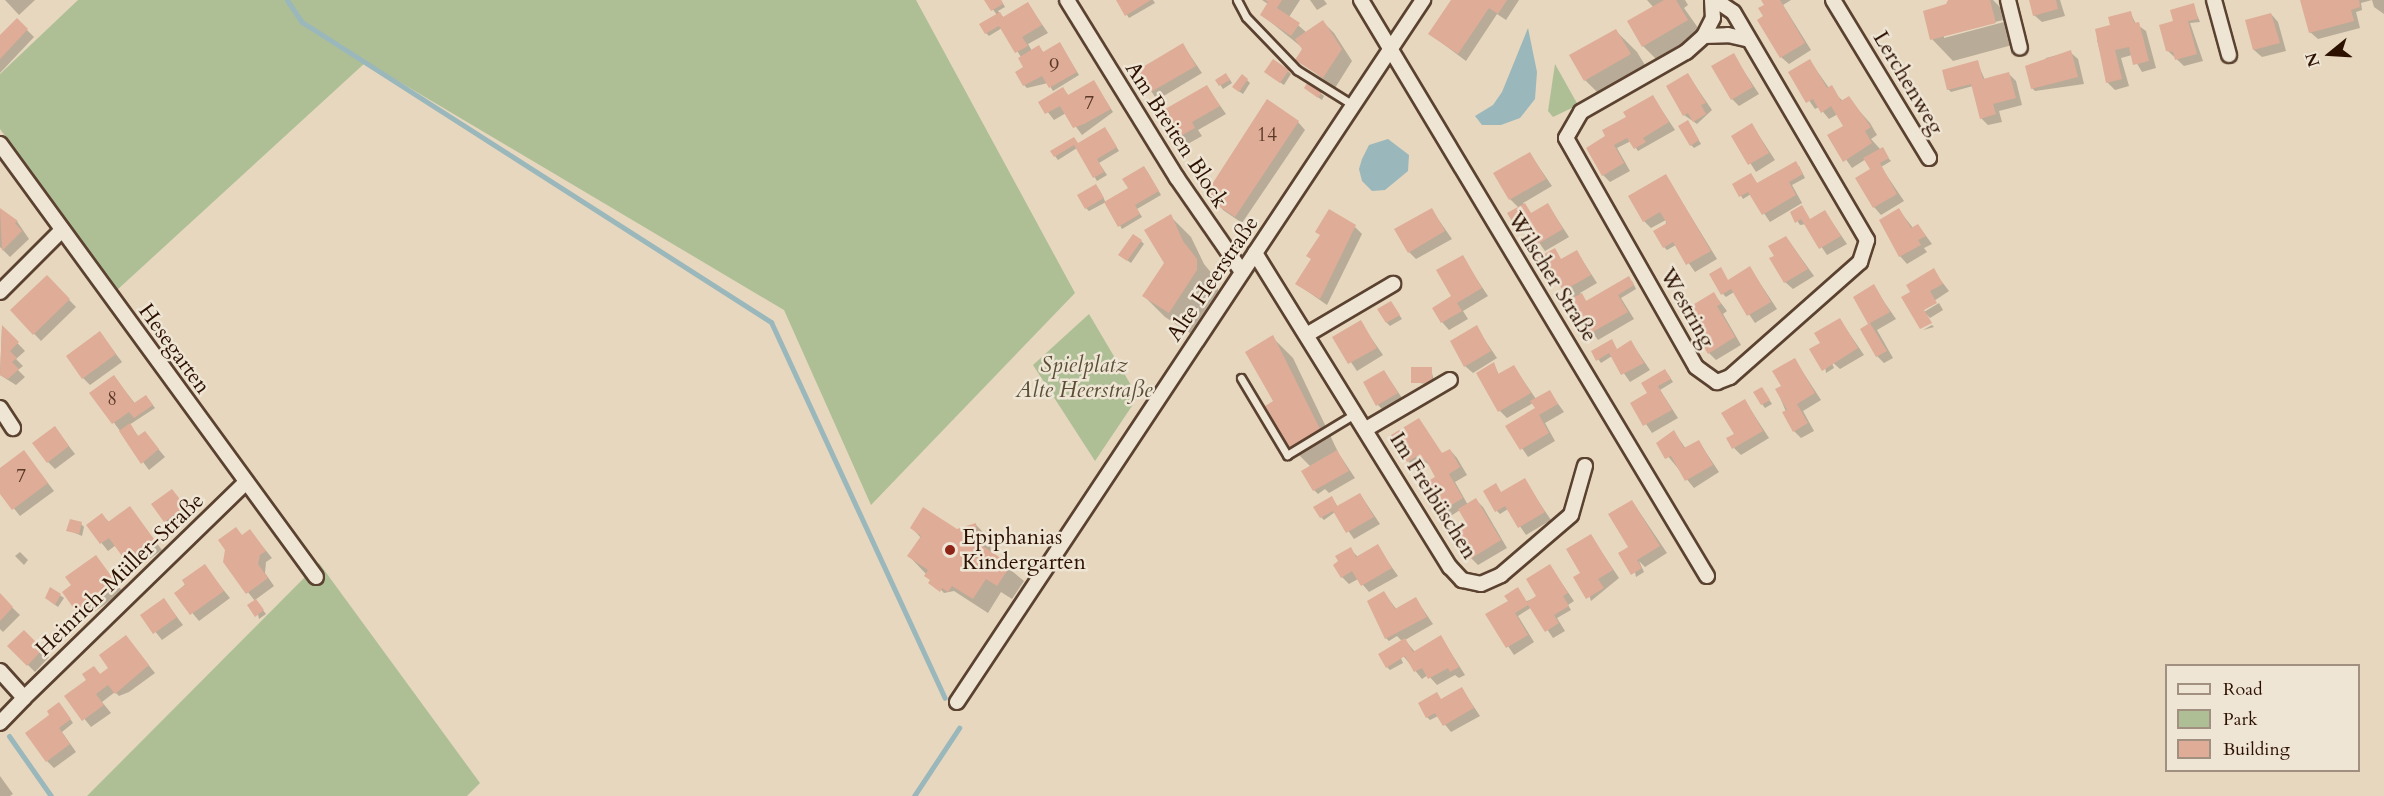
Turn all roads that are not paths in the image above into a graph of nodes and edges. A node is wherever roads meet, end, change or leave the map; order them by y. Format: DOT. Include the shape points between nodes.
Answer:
graph roads {
  1 [pos="1067,0"];
  2 [pos="1081,0"];
  3 [pos="1237,0"];
  4 [pos="1361,0"];
  5 [pos="1424,0"];
  6 [pos="1714,0"];
  7 [pos="2008,0"];
  8 [pos="2214,0"];
  9 [pos="1838,1"];
  10 [pos="1078,18"];
  11 [pos="1704,36"];
  12 [pos="1746,39"];
  13 [pos="2020,48"];
  14 [pos="1391,50"];
  15 [pos="2229,55"];
  16 [pos="1353,105"];
  17 [pos="0,144"];
  18 [pos="1929,158"];
  19 [pos="62,230"];
  20 [pos="1256,253"];
  21 [pos="1242,272"];
  22 [pos="1393,284"];
  23 [pos="0,292"];
  24 [pos="1308,334"];
  25 [pos="1241,378"];
  26 [pos="1450,380"];
  27 [pos="0,408"];
  28 [pos="1356,413"];
  29 [pos="14,428"];
  30 [pos="1366,429"];
  31 [pos="1585,466"];
  32 [pos="246,482"];
  33 [pos="1707,576"];
  34 [pos="316,577"];
  35 [pos="0,671"];
  36 [pos="24,698"];
  37 [pos="957,702"];
  38 [pos="0,723"];
  1 -- 10 [label="street, Am Breiten Block"];
  2 -- 10 [label="street"];
  3 -- 16 [label="lane" via="1246,17 1296,70"];
  4 -- 14 [label="street, Wilscher Straße"];
  5 -- 14 [label="street, Alte Heerstraße"];
  6 -- 11 [label="street, Westring" via="1713,18"];
  6 -- 12 [label="street, Westring" via="1733,12"];
  7 -- 13 [label="street"];
  8 -- 15 [label="street"];
  9 -- 18 [label="street, Lerchenweg"];
  10 -- 21 [label="street, Am Breiten Block" via="1176,178"];
  11 -- 12 [label="street"];
  11 -- 12 [label="street, Westring" via="1686,52 1581,112 1566,138 1696,367 1717,382 1730,377 1860,262 1867,240"];
  14 -- 16 [label="street, Alte Heerstraße"];
  14 -- 33 [label="street, Wilscher Straße"];
  16 -- 20 [label="street, Alte Heerstraße"];
  17 -- 19 [label="street, Hesegarten"];
  19 -- 23 [label="street"];
  19 -- 32 [label="street, Hesegarten"];
  20 -- 21 [label="street, Alte Heerstraße"];
  20 -- 24 [label="street, Im Freibüschen"];
  21 -- 37 [label="street, Alte Heerstraße"];
  22 -- 24 [label="street"];
  24 -- 28 [label="street, Im Freibüschen"];
  25 -- 28 [label="lane" via="1287,455"];
  26 -- 30 [label="street, Im Freibüschen"];
  27 -- 29 [label="street"];
  28 -- 30 [label="street, Im Freibüschen"];
  30 -- 31 [label="street, Im Freibüschen" via="1450,567 1462,580 1481,584 1501,575 1571,515"];
  32 -- 34 [label="street, Hesegarten"];
  32 -- 36 [label="street, Heinrich-Müller-Straße"];
  35 -- 36 [label="street"];
  36 -- 38 [label="street, Heinrich-Müller-Straße"];
}
